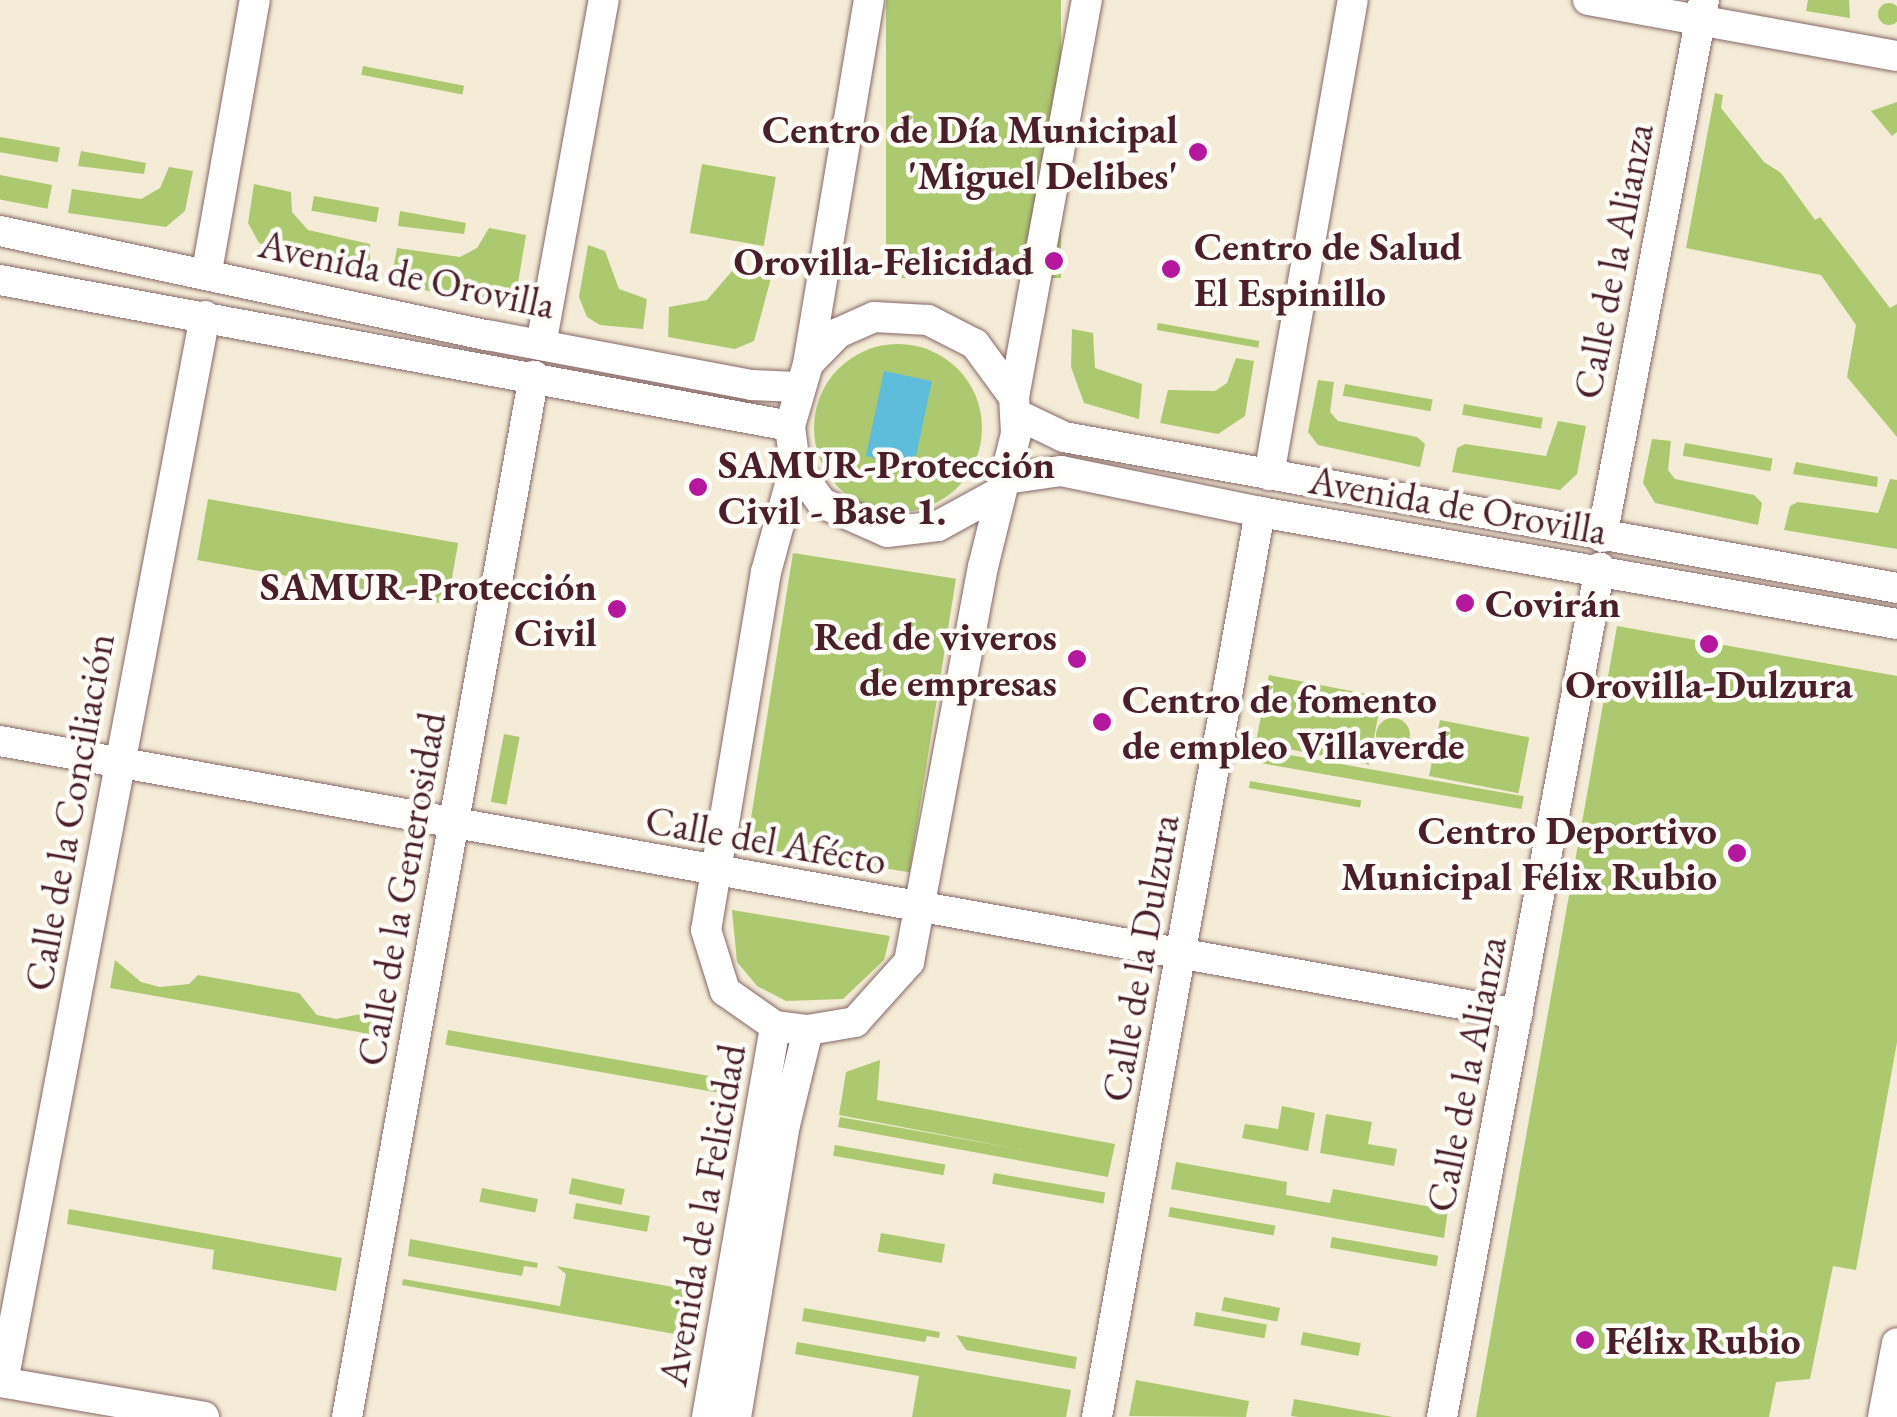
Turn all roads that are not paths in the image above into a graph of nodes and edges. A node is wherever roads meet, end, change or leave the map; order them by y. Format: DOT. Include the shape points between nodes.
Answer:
graph roads {
  1 [pos="255,0"];
  2 [pos="604,0"];
  3 [pos="869,0"];
  4 [pos="1087,0"];
  5 [pos="1353,0"];
  6 [pos="1588,0"];
  7 [pos="1702,10"];
  8 [pos="1897,56"];
  9 [pos="0,231"];
  10 [pos="207,271"];
  11 [pos="0,280"];
  12 [pos="205,316"];
  13 [pos="541,345"];
  14 [pos="534,376"];
  15 [pos="803,376"];
  16 [pos="1015,406"];
  17 [pos="790,426"];
  18 [pos="794,466"];
  19 [pos="1269,474"];
  20 [pos="1003,486"];
  21 [pos="1260,512"];
  22 [pos="1602,537"];
  23 [pos="1600,568"];
  24 [pos="1897,588"];
  25 [pos="1897,624"];
  26 [pos="0,741"];
  27 [pos="120,762"];
  28 [pos="454,823"];
  29 [pos="714,873"];
  30 [pos="922,909"];
  31 [pos="1182,956"];
  32 [pos="1518,1014"];
  33 [pos="775,1026"];
  34 [pos="808,1030"];
  35 [pos="1897,1343"];
  36 [pos="1,1382"];
  37 [pos="204,1417"];
  38 [pos="347,1417"];
  39 [pos="707,1417"];
  40 [pos="736,1417"];
  41 [pos="1097,1417"];
  42 [pos="1442,1417"];
  43 [pos="1884,1417"];
  1 -- 10 [label="street"];
  2 -- 13 [label="street"];
  3 -- 15 [label="street"];
  4 -- 16 [label="street"];
  5 -- 19 [label="street"];
  6 -- 7 [label="street"];
  7 -- 8 [label="street"];
  7 -- 22 [label="street, Calle de la Alianza"];
  9 -- 10 [label="street, Avenida de Orovilla"];
  10 -- 13 [label="street, Avenida de Orovilla"];
  11 -- 12 [label="street, Avenida de Orovilla"];
  12 -- 14 [label="street, Avenida de Orovilla"];
  12 -- 27 [label="street, Calle de la Conciliación"];
  13 -- 15 [label="street, Avenida de Orovilla"];
  14 -- 17 [label="street, Avenida de Orovilla"];
  14 -- 28 [label="street, Calle de la Generosidad"];
  15 -- 16 [label="street" via="838,333 874,317 928,320 976,344"];
  15 -- 17 [label="street"];
  16 -- 19 [label="street, Avenida de Orovilla" via="1064,437"];
  16 -- 20 [label="street"];
  17 -- 18 [label="street"];
  18 -- 20 [label="street" via="822,503 888,532 938,526"];
  18 -- 29 [label="street, Avenida de la Felicidad" via="766,572"];
  19 -- 22 [label="street, Avenida de Orovilla"];
  20 -- 21 [label="street, Avenida de Orovilla" via="1061,471"];
  20 -- 30 [label="street, Avenida de la Felicidad"];
  21 -- 23 [label="street, Avenida de Orovilla"];
  21 -- 31 [label="street, Calle de la Dulzura"];
  22 -- 24 [label="street, Avenida de Orovilla"];
  23 -- 25 [label="street, Avenida de Orovilla"];
  23 -- 32 [label="street, Calle de la Alianza"];
  26 -- 27 [label="street, Calle del Afécto"];
  27 -- 28 [label="street, Calle del Afécto"];
  27 -- 36 [label="street, Calle de la Conciliación"];
  28 -- 29 [label="street, Calle del Afécto"];
  28 -- 38 [label="street, Calle de la Generosidad"];
  29 -- 30 [label="street, Calle del Afécto"];
  29 -- 33 [label="street, Avenida de la Felicidad" via="706,930 726,992"];
  30 -- 31 [label="street, Calle del Afécto"];
  30 -- 34 [label="street, Avenida de la Felicidad" via="910,962 855,1022"];
  31 -- 32 [label="street, Calle del Afécto"];
  31 -- 41 [label="street, Calle de la Dulzura"];
  32 -- 42 [label="street, Calle de la Alianza"];
  33 -- 34 [label="street, Avenida de la Felicidad"];
  33 -- 39 [label="street, Avenida de la Felicidad"];
  34 -- 40 [label="street, Avenida de la Felicidad"];
  35 -- 43 [label="street"];
  36 -- 37 [label="street"];
}
